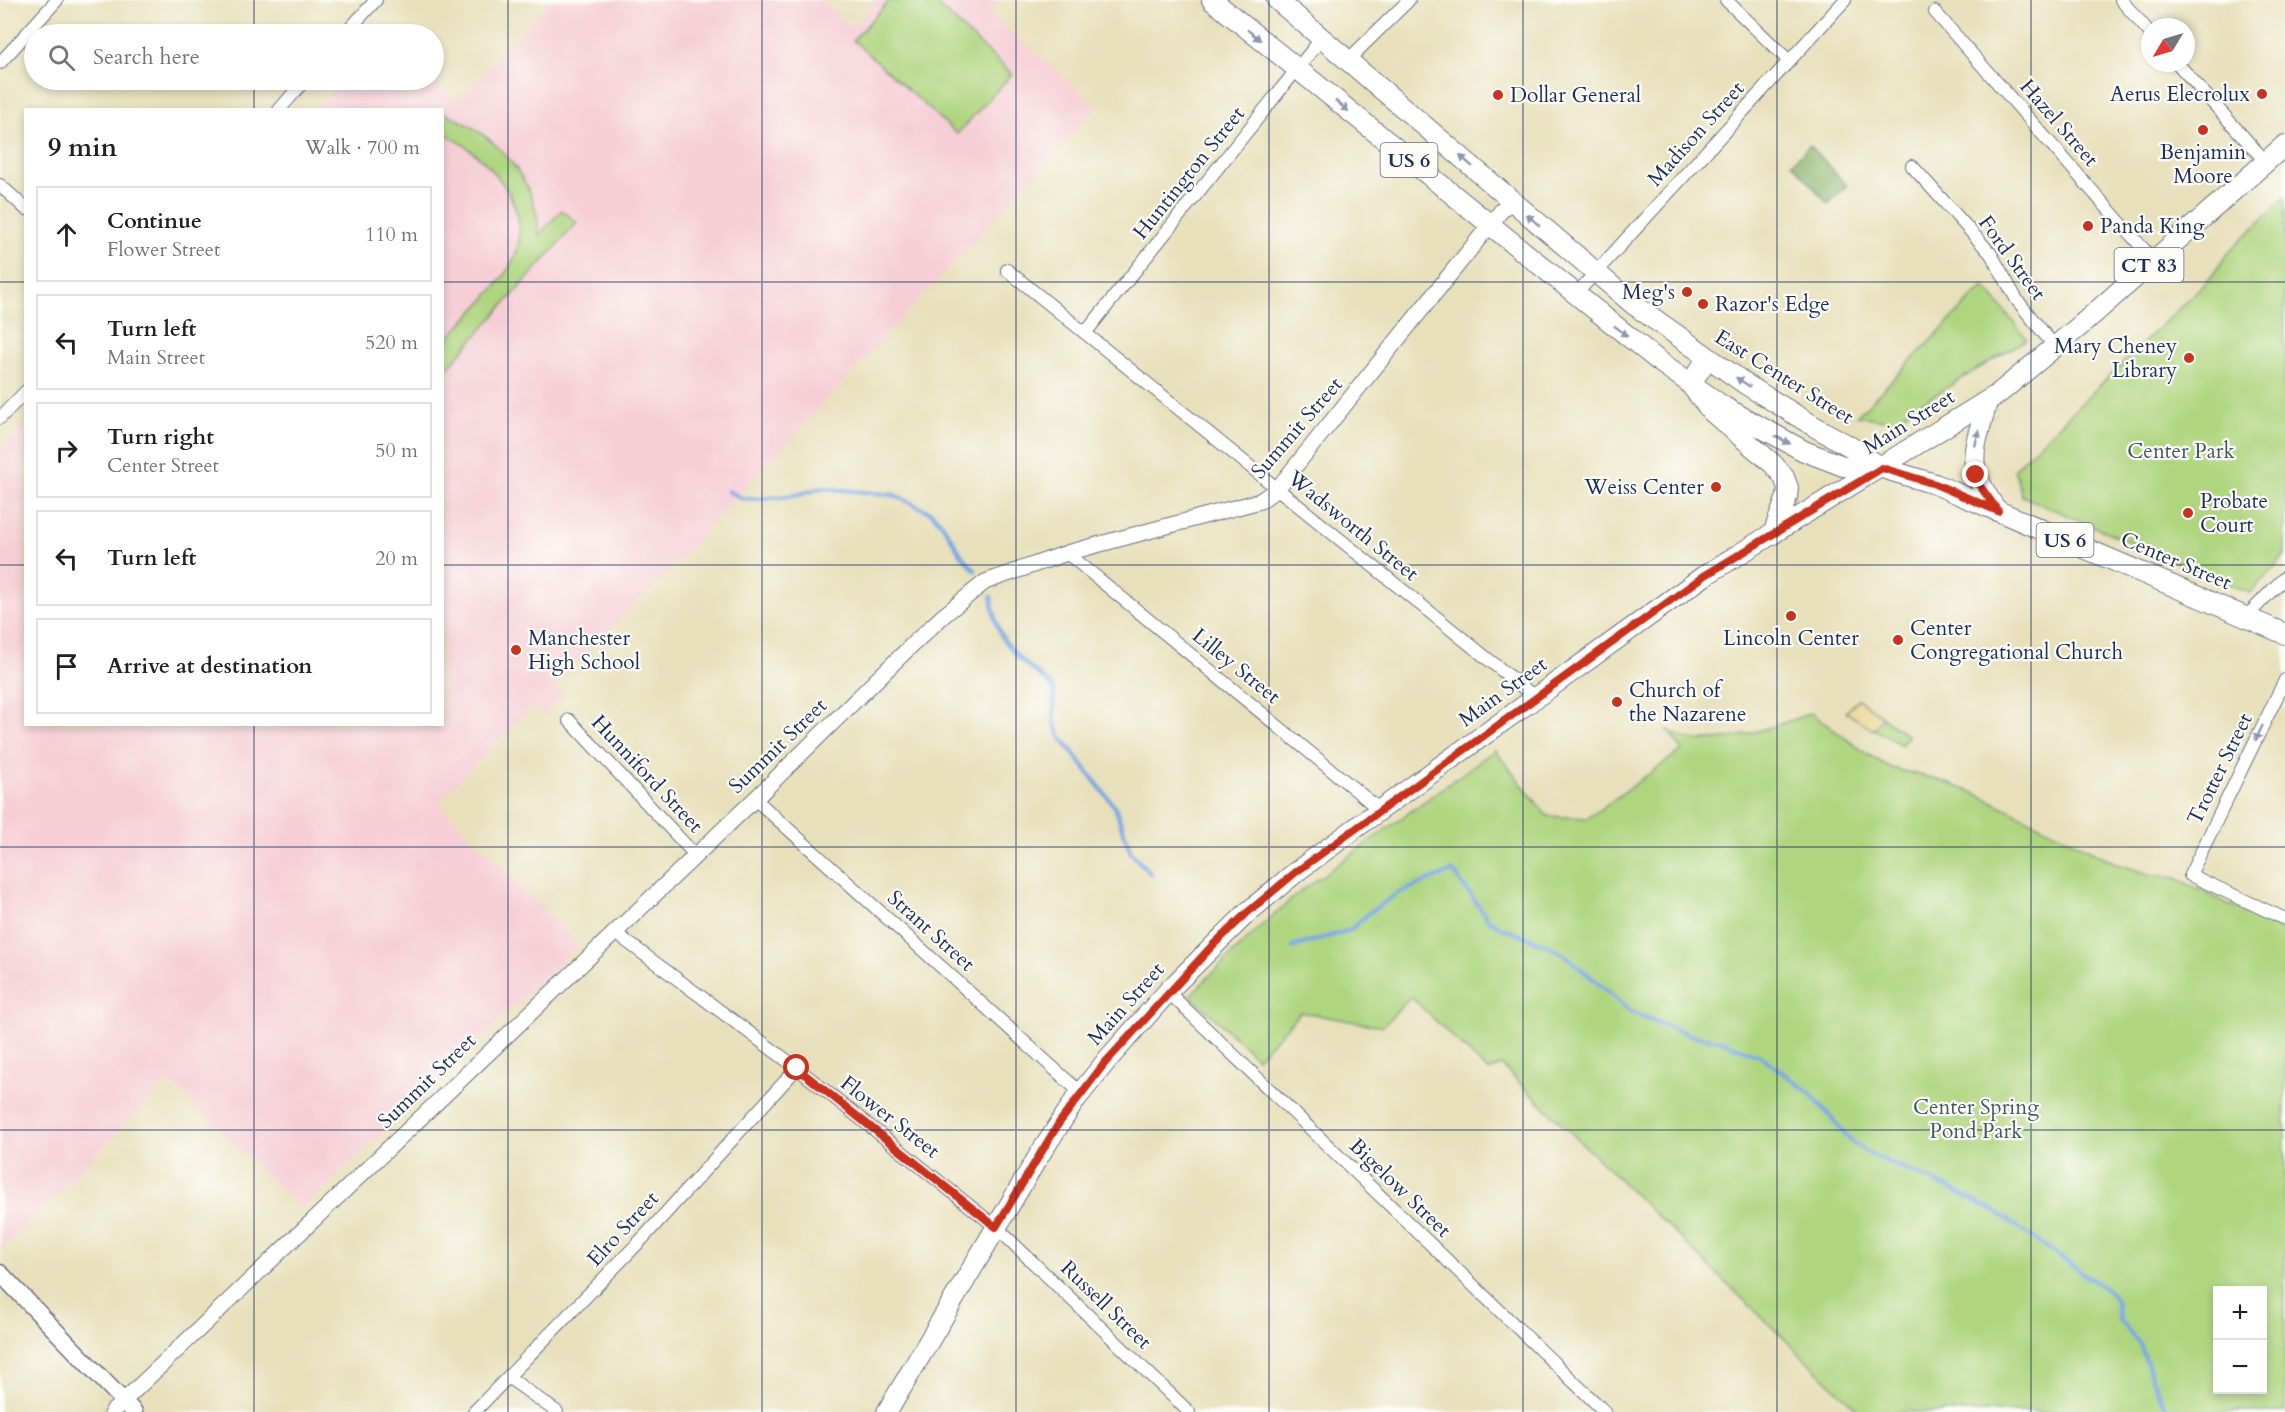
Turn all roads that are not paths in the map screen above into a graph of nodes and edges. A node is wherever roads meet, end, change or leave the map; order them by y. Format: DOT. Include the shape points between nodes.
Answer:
graph roads {
  1 [pos="57,0"];
  2 [pos="375,0"];
  3 [pos="1212,0"];
  4 [pos="1277,0"];
  5 [pos="1409,0"];
  6 [pos="1726,0"];
  7 [pos="1845,0"];
  8 [pos="2121,0"];
  9 [pos="1935,12"];
  10 [pos="2141,23"];
  11 [pos="35,24"];
  12 [pos="354,24"];
  13 [pos="24,36"];
  14 [pos="1322,38"];
  15 [pos="1348,60"];
  16 [pos="1789,61"];
  17 [pos="0,63"];
  18 [pos="1296,70"];
  19 [pos="2185,72"];
  20 [pos="296,90"];
  21 [pos="281,108"];
  22 [pos="2285,145"];
  23 [pos="2266,162"];
  24 [pos="1912,166"];
  25 [pos="0,186"];
  26 [pos="1510,200"];
  27 [pos="24,206"];
  28 [pos="1490,226"];
  29 [pos="2154,261"];
  30 [pos="1007,270"];
  31 [pos="1595,273"];
  32 [pos="1575,295"];
  33 [pos="1086,332"];
  34 [pos="2055,347"];
  35 [pos="1708,358"];
  36 [pos="1690,384"];
  37 [pos="24,393"];
  38 [pos="1987,402"];
  39 [pos="0,418"];
  40 [pos="1882,468"];
  41 [pos="1277,489"];
  42 [pos="1998,511"];
  43 [pos="1773,534"];
  44 [pos="1067,553"];
  45 [pos="2285,577"];
  46 [pos="2246,617"];
  47 [pos="2285,633"];
  48 [pos="2285,680"];
  49 [pos="1536,698"];
  50 [pos="569,720"];
  51 [pos="755,799"];
  52 [pos="1380,810"];
  53 [pos="695,855"];
  54 [pos="2285,920"];
  55 [pos="614,932"];
  56 [pos="1168,992"];
  57 [pos="797,1068"];
  58 [pos="1081,1093"];
  59 [pos="996,1227"];
  60 [pos="0,1273"];
  61 [pos="508,1377"];
  62 [pos="123,1408"];
  63 [pos="474,1412"];
  64 [pos="557,1412"];
  65 [pos="887,1412"];
  66 [pos="1190,1412"];
  67 [pos="1605,1412"];
  1 -- 11 [label="street"];
  2 -- 12 [label="street"];
  3 -- 18 [label="main road, US 6, one-way"];
  4 -- 14 [label="main road, East Center Street / US 6"];
  5 -- 15 [label="street"];
  6 -- 16 [label="street"];
  7 -- 16 [label="street, Madison Street"];
  8 -- 10 [label="street"];
  9 -- 29 [label="street, Hazel Street"];
  13 -- 17 [label="street"];
  14 -- 15 [label="main road, East Center Street / US 6"];
  14 -- 18 [label="street, Huntington Street"];
  26 -- 15 [label="main road, East Center Street / US 6, one-way"];
  16 -- 31 [label="street, Madison Street"];
  18 -- 28 [label="main road, US 6, one-way"];
  18 -- 33 [label="street, Huntington Street"];
  19 -- 23 [label="street"];
  20 -- 21 [label="street"];
  22 -- 23 [label="main road, Main Street / CT 83"];
  23 -- 29 [label="main road, Main Street / CT 83"];
  24 -- 34 [label="street, Ford Street" via="1991,254 2017,300"];
  25 -- 27 [label="street"];
  26 -- 28 [label="street, Summit Street"];
  31 -- 26 [label="main road, East Center Street / US 6, one-way"];
  28 -- 32 [label="main road, US 6"];
  28 -- 41 [label="street, Summit Street"];
  29 -- 34 [label="main road, Main Street / CT 83"];
  30 -- 33 [label="street, Wadsworth Street"];
  31 -- 32 [label="street, Madison Street"];
  31 -- 35 [label="main road, East Center Street / US 6"];
  32 -- 36 [label="main road, US 6, one-way"];
  33 -- 41 [label="street, Wadsworth Street"];
  34 -- 38 [label="main road, Main Street / CT 83"];
  35 -- 36 [label="main road"];
  40 -- 35 [label="main road, East Center Street / US 6, one-way"];
  36 -- 40 [label="main road, US 6, one-way" via="1750,422 1820,458 1843,466"];
  36 -- 43 [label="main road" via="1712,412 1785,478 1787,497"];
  37 -- 39 [label="street"];
  38 -- 40 [label="main road, Main Street / CT 83"];
  42 -- 38 [label="main road, one-way" via="1980,486 1974,464"];
  40 -- 42 [label="main road, Center Street / US 6" via="1935,484"];
  40 -- 43 [label="main road, Main Street / CT 83"];
  41 -- 44 [label="street, Summit Street" via="1260,501"];
  41 -- 49 [label="street, Wadsworth Street"];
  42 -- 46 [label="main road, Center Street / US 6"];
  43 -- 49 [label="main road, Main Street / CT 83" via="1704,576"];
  44 -- 51 [label="street, Summit Street" via="980,586 936,623"];
  44 -- 52 [label="street, Lilley Street"];
  45 -- 46 [label="street"];
  46 -- 47 [label="main road, Center Street / US 6"];
  48 -- 54 [label="street, Trotter Street, one-way" via="2190,875"];
  49 -- 52 [label="main road, Main Street / CT 83"];
  50 -- 53 [label="street, Hunniford Street"];
  51 -- 53 [label="street, Summit Street"];
  51 -- 58 [label="street, Strant Street"];
  52 -- 56 [label="main road, Main Street / CT 83" via="1262,900"];
  53 -- 55 [label="street, Summit Street"];
  55 -- 57 [label="street, Flower Street"];
  55 -- 62 [label="street, Summit Street"];
  56 -- 58 [label="main road, Main Street / CT 83"];
  56 -- 67 [label="street, Bigelow Street"];
  57 -- 59 [label="street, Flower Street"];
  57 -- 61 [label="street, Elro Street" via="644,1237"];
  58 -- 59 [label="main road, Main Street / CT 83"];
  59 -- 65 [label="main road, Main Street / CT 83"];
  59 -- 66 [label="street, Russell Street"];
  60 -- 62 [label="main road"];
  61 -- 63 [label="street, Elro Street"];
  61 -- 64 [label="street"];
}
